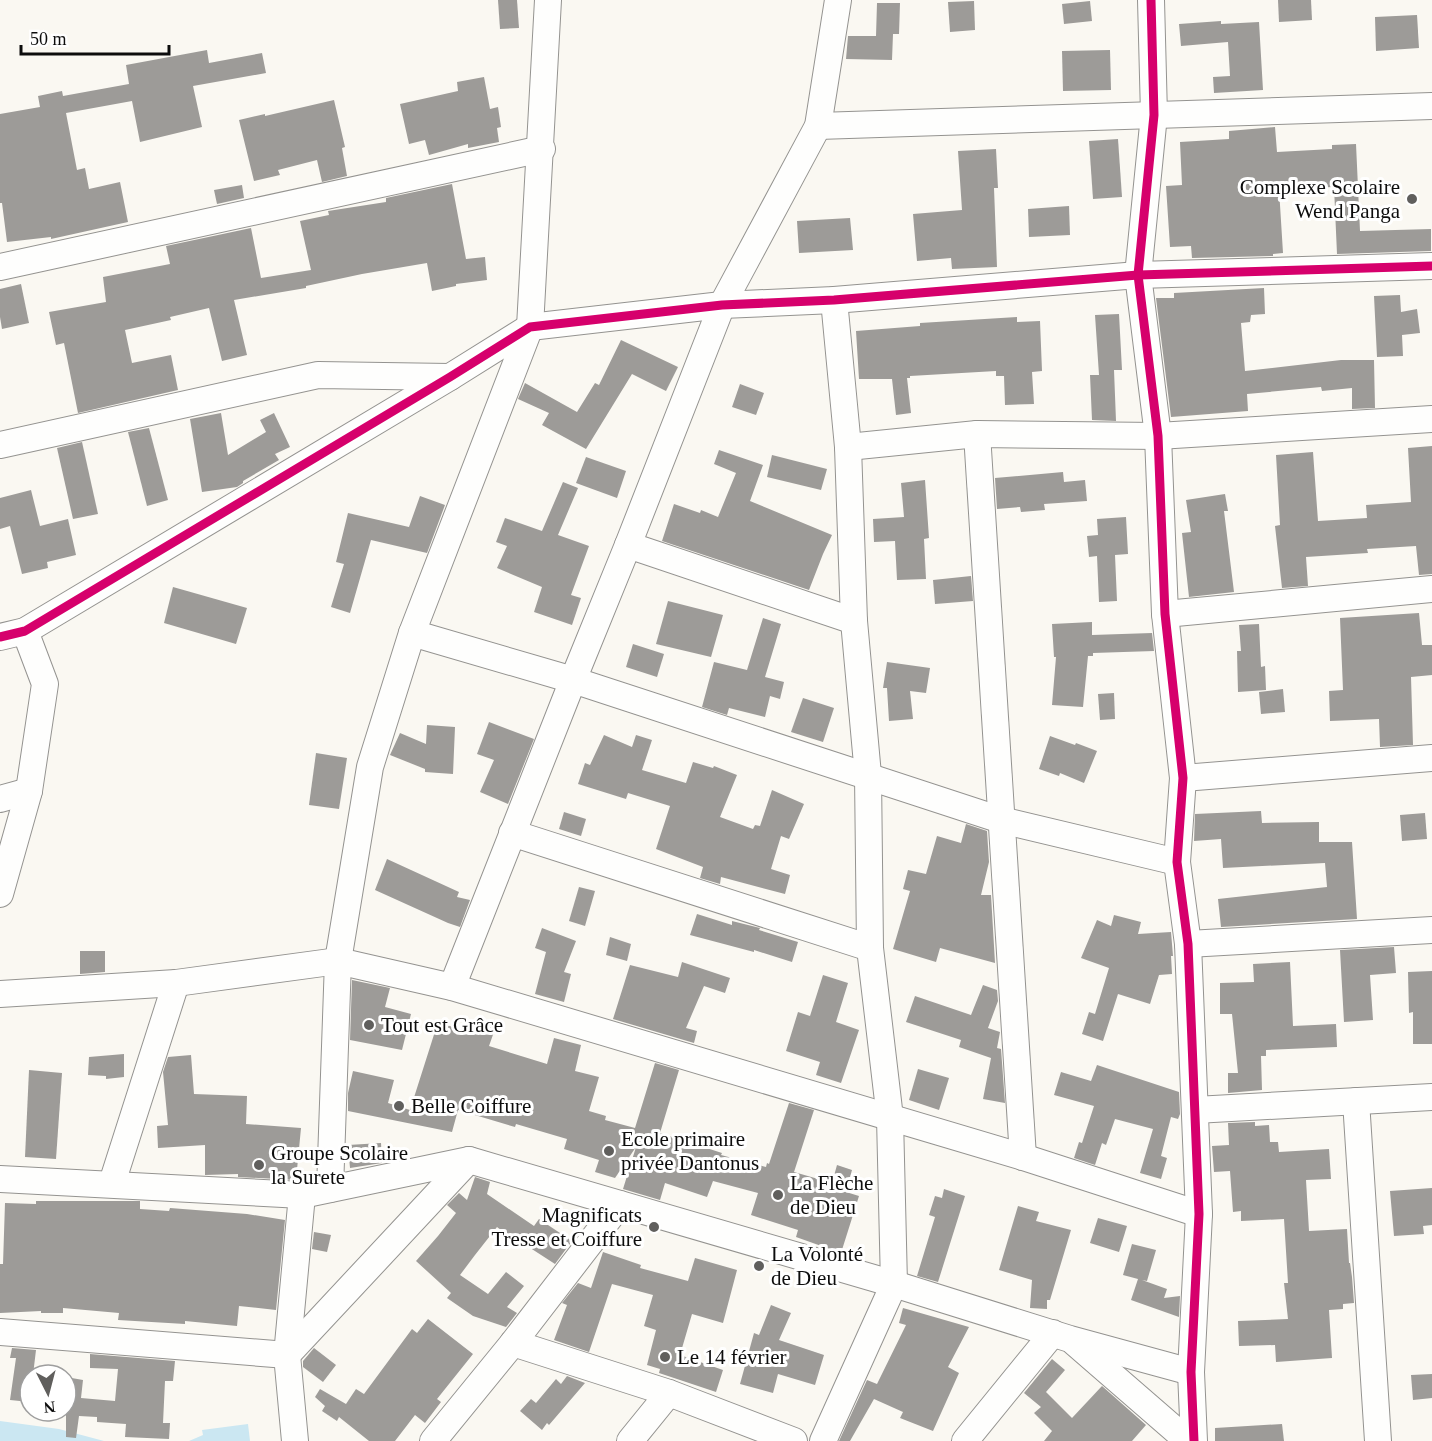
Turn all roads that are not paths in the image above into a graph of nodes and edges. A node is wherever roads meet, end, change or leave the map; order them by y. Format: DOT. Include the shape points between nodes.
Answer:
graph roads {
  1 [pos="548,0"];
  2 [pos="838,0"];
  3 [pos="1151,0"];
  4 [pos="1432,106"];
  5 [pos="1154,115"];
  6 [pos="818,126"];
  7 [pos="542,149"];
  8 [pos="1432,266"];
  9 [pos="0,267"];
  10 [pos="1138,275"];
  11 [pos="834,300"];
  12 [pos="722,305"];
  13 [pos="530,327"];
  14 [pos="450,377"];
  15 [pos="1432,419"];
  16 [pos="977,434"];
  17 [pos="1158,436"];
  18 [pos="0,444"];
  19 [pos="848,447"];
  20 [pos="628,545"];
  21 [pos="1432,589"];
  22 [pos="1165,614"];
  23 [pos="854,621"];
  24 [pos="25,632"];
  25 [pos="412,633"];
  26 [pos="0,637"];
  27 [pos="573,680"];
  28 [pos="1432,758"];
  29 [pos="868,776"];
  30 [pos="1183,778"];
  31 [pos="29,791"];
  32 [pos="0,799"];
  33 [pos="1001,820"];
  34 [pos="512,833"];
  35 [pos="1177,862"];
  36 [pos="0,894"];
  37 [pos="1432,930"];
  38 [pos="1188,944"];
  39 [pos="870,948"];
  40 [pos="338,961"];
  41 [pos="176,983"];
  42 [pos="452,987"];
  43 [pos="0,994"];
  44 [pos="1432,1097"];
  45 [pos="1356,1101"];
  46 [pos="1195,1110"];
  47 [pos="890,1118"];
  48 [pos="1023,1157"];
  49 [pos="469,1160"];
  50 [pos="0,1179"];
  51 [pos="112,1183"];
  52 [pos="330,1189"];
  53 [pos="302,1195"];
  54 [pos="620,1204"];
  55 [pos="1199,1214"];
  56 [pos="894,1284"];
  57 [pos="0,1332"];
  58 [pos="1061,1336"];
  59 [pos="513,1343"];
  60 [pos="287,1354"];
  61 [pos="1191,1372"];
  62 [pos="669,1393"];
  63 [pos="295,1441"];
  64 [pos="433,1441"];
  65 [pos="630,1441"];
  66 [pos="794,1441"];
  67 [pos="823,1441"];
  68 [pos="965,1441"];
  69 [pos="1188,1441"];
  70 [pos="1194,1441"];
  71 [pos="1378,1441"];
  1 -- 7 [label="street"];
  2 -- 6 [label="street"];
  3 -- 5 [label="street"];
  4 -- 5 [label="street"];
  5 -- 6 [label="street"];
  5 -- 10 [label="street"];
  6 -- 12 [label="street"];
  7 -- 9 [label="street"];
  7 -- 13 [label="street"];
  8 -- 10 [label="street"];
  10 -- 11 [label="street"];
  10 -- 17 [label="street"];
  11 -- 12 [label="street"];
  11 -- 19 [label="street"];
  12 -- 13 [label="street"];
  12 -- 20 [label="street"];
  13 -- 14 [label="street"];
  13 -- 25 [label="street"];
  14 -- 18 [label="street" via="318,375"];
  14 -- 24 [label="street"];
  15 -- 17 [label="street"];
  16 -- 17 [label="street"];
  16 -- 19 [label="street"];
  16 -- 33 [label="street"];
  17 -- 22 [label="street"];
  19 -- 23 [label="street"];
  20 -- 23 [label="street"];
  20 -- 27 [label="street"];
  21 -- 22 [label="street"];
  22 -- 30 [label="street"];
  23 -- 29 [label="street"];
  24 -- 26 [label="street"];
  24 -- 31 [label="street" via="45,684"];
  25 -- 27 [label="street"];
  25 -- 40 [label="street" via="370,768"];
  27 -- 29 [label="street"];
  27 -- 34 [label="street"];
  28 -- 30 [label="street"];
  29 -- 33 [label="street"];
  29 -- 39 [label="street"];
  30 -- 35 [label="street"];
  31 -- 32 [label="street"];
  31 -- 36 [label="street"];
  33 -- 35 [label="street"];
  33 -- 48 [label="street"];
  34 -- 39 [label="street"];
  34 -- 42 [label="street"];
  35 -- 38 [label="street"];
  37 -- 38 [label="street"];
  38 -- 46 [label="street"];
  39 -- 47 [label="street"];
  40 -- 41 [label="street"];
  40 -- 42 [label="street"];
  40 -- 52 [label="street"];
  41 -- 43 [label="street"];
  41 -- 51 [label="street"];
  42 -- 47 [label="street"];
  44 -- 45 [label="street"];
  45 -- 46 [label="street"];
  45 -- 71 [label="street"];
  46 -- 55 [label="street"];
  47 -- 48 [label="street"];
  47 -- 56 [label="street"];
  48 -- 55 [label="street"];
  49 -- 52 [label="street"];
  49 -- 54 [label="street"];
  49 -- 60 [label="street"];
  50 -- 51 [label="street"];
  51 -- 53 [label="street"];
  52 -- 53 [label="street"];
  53 -- 60 [label="street"];
  54 -- 56 [label="street"];
  54 -- 59 [label="street"];
  55 -- 61 [label="street"];
  56 -- 58 [label="street"];
  56 -- 67 [label="street"];
  57 -- 60 [label="street"];
  58 -- 61 [label="street"];
  58 -- 68 [label="street"];
  58 -- 69 [label="street"];
  59 -- 62 [label="street"];
  59 -- 64 [label="street"];
  60 -- 63 [label="street"];
  61 -- 70 [label="street"];
  62 -- 65 [label="street"];
  62 -- 66 [label="street"];
}
